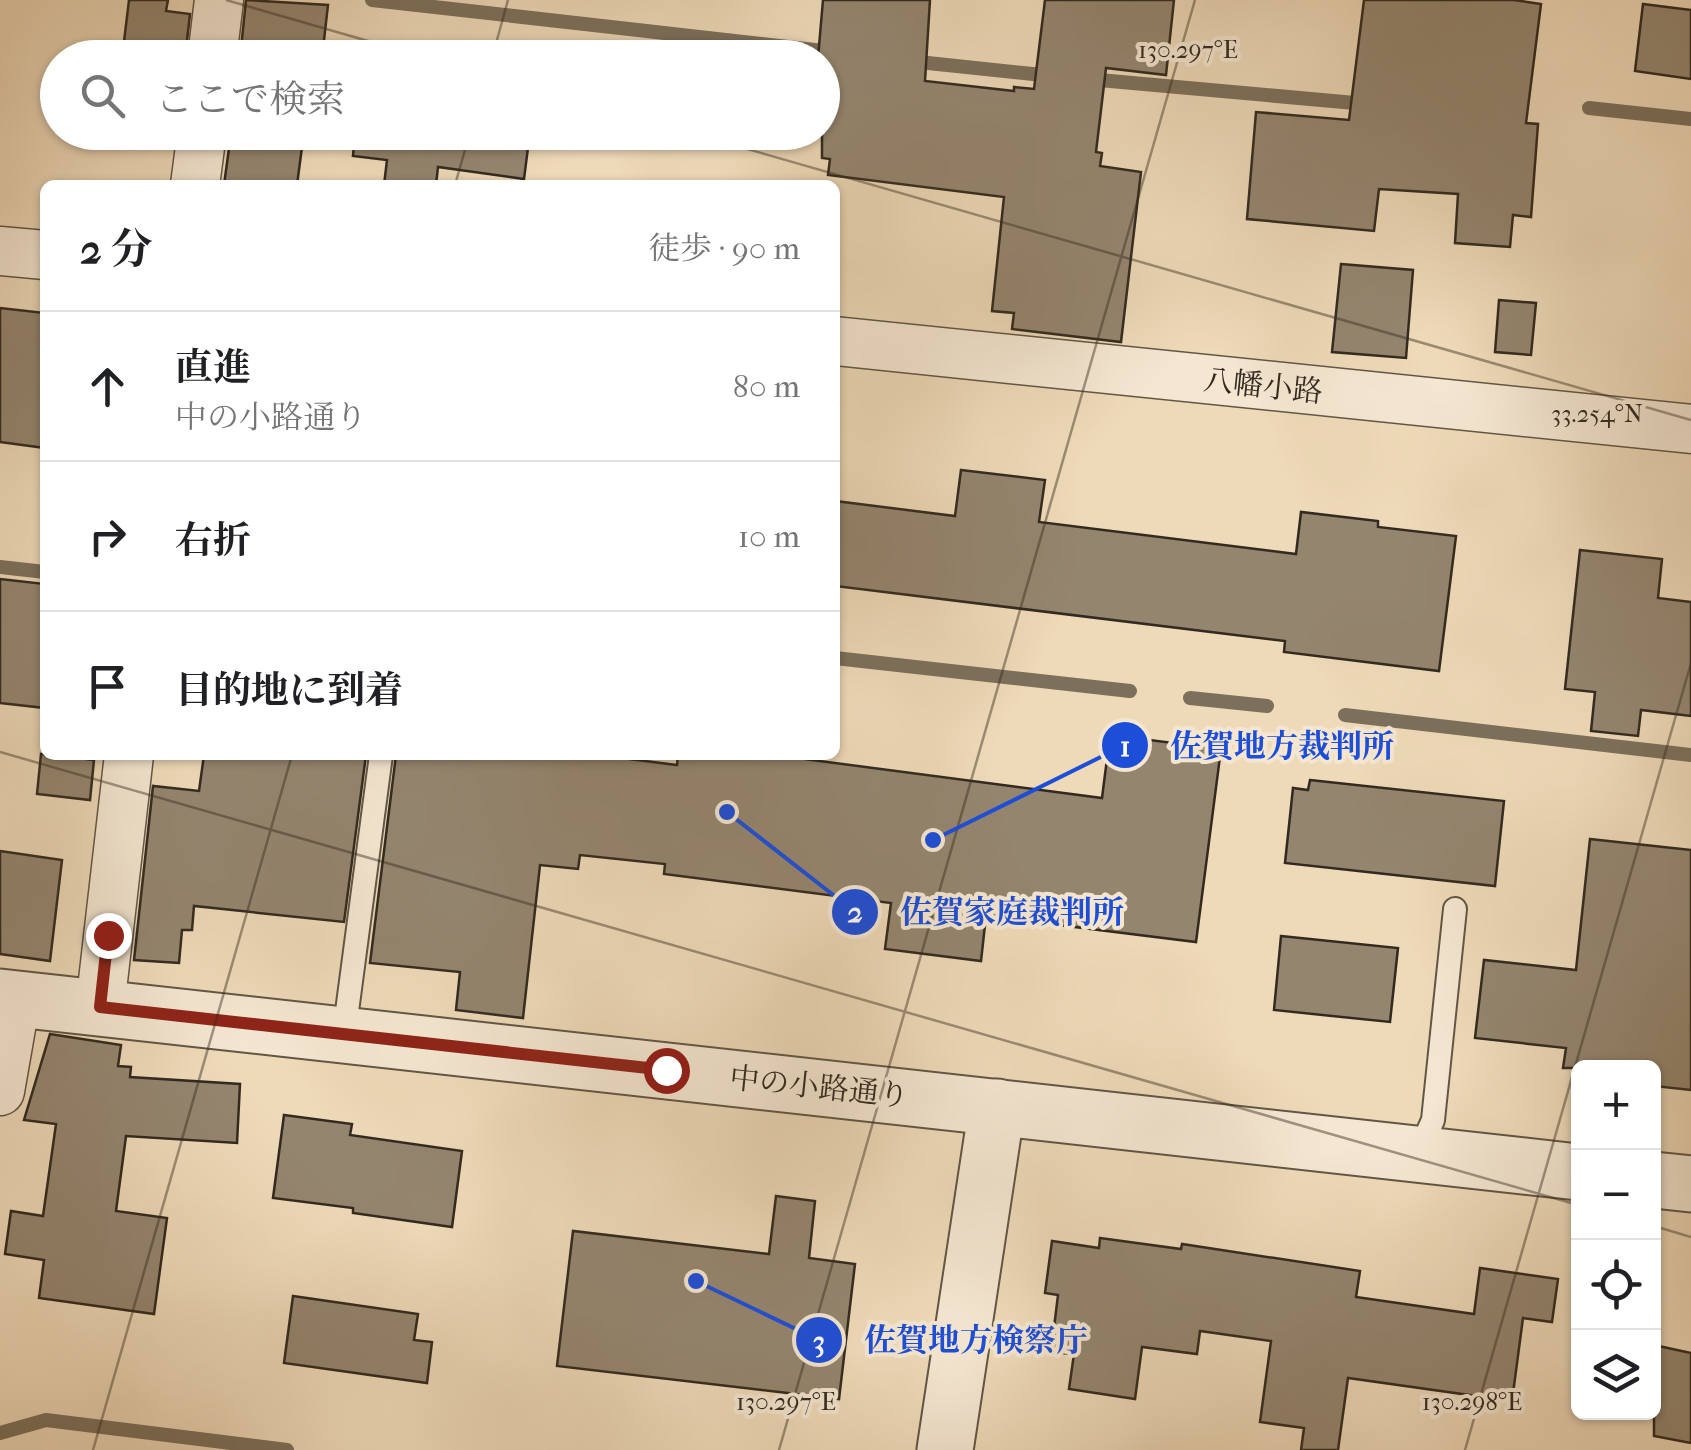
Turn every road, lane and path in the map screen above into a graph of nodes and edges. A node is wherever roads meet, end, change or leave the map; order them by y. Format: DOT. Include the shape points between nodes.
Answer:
graph roads {
  1 [pos="219,0"];
  2 [pos="214,40"];
  3 [pos="200,150"];
  4 [pos="197,180"];
  5 [pos="0,251"];
  6 [pos="40,255"];
  7 [pos="840,342"];
  8 [pos="1691,428"];
  9 [pos="128,760"];
  10 [pos="379,760"];
  11 [pos="1454,908"];
  12 [pos="8,998"];
  13 [pos="100,1007"];
  14 [pos="344,1034"];
  15 [pos="0,1090"];
  16 [pos="997,1107"];
  17 [pos="1418,1154"];
  18 [pos="1571,1171"];
  19 [pos="1661,1181"];
  20 [pos="1691,1184"];
  21 [pos="945,1450"];
  1 -- 2 [label="street"];
  3 -- 4 [label="street"];
  5 -- 6 [label="street"];
  7 -- 8 [label="street, 八幡小路"];
  9 -- 13 [label="street"];
  10 -- 14 [label="lane"];
  11 -- 17 [label="lane" via="1433,1120"];
  12 -- 13 [label="street, 中の小路通り"];
  12 -- 15 [label="street"];
  13 -- 14 [label="street, 中の小路通り"];
  14 -- 16 [label="street, 中の小路通り"];
  16 -- 17 [label="street, 中の小路通り"];
  16 -- 21 [label="street"];
  17 -- 18 [label="street, 中の小路通り"];
  19 -- 20 [label="street"];
}
